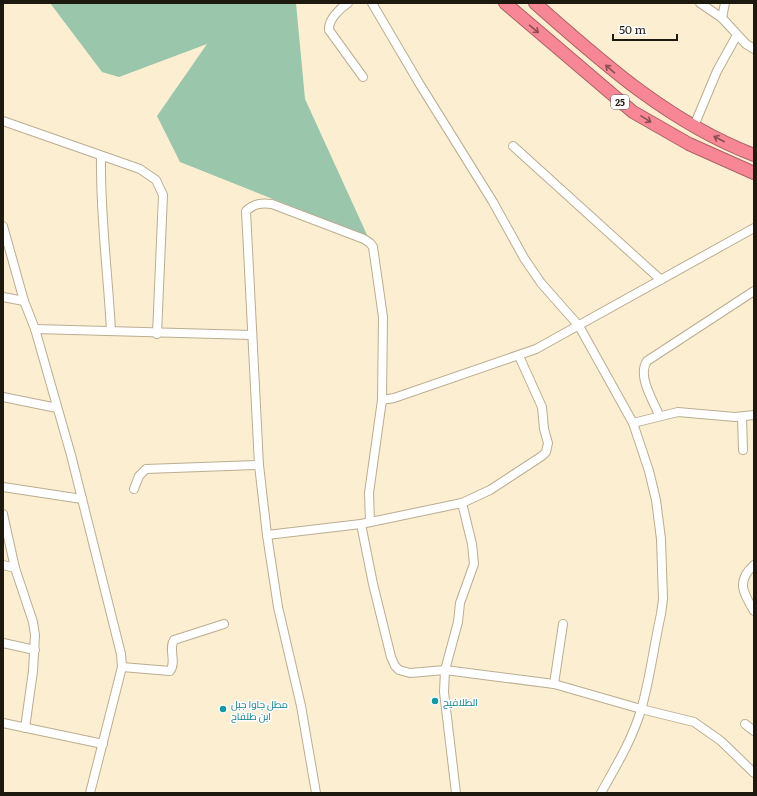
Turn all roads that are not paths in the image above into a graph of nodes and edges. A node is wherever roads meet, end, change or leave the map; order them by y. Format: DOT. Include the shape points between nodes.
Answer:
graph roads {
  1 [pos="348,3"];
  2 [pos="372,3"];
  3 [pos="505,3"];
  4 [pos="535,3"];
  5 [pos="700,3"];
  6 [pos="725,3"];
  7 [pos="722,18"];
  8 [pos="737,35"];
  9 [pos="754,48"];
  10 [pos="363,77"];
  11 [pos="3,121"];
  12 [pos="694,126"];
  13 [pos="513,146"];
  14 [pos="754,155"];
  15 [pos="101,157"];
  16 [pos="754,173"];
  17 [pos="3,226"];
  18 [pos="754,228"];
  19 [pos="660,280"];
  20 [pos="754,291"];
  21 [pos="3,297"];
  22 [pos="24,302"];
  23 [pos="578,326"];
  24 [pos="35,328"];
  25 [pos="112,331"];
  26 [pos="157,334"];
  27 [pos="252,336"];
  28 [pos="519,356"];
  29 [pos="3,397"];
  30 [pos="382,400"];
  31 [pos="57,408"];
  32 [pos="659,415"];
  33 [pos="754,415"];
  34 [pos="742,417"];
  35 [pos="633,423"];
  36 [pos="743,450"];
  37 [pos="259,465"];
  38 [pos="3,487"];
  39 [pos="134,489"];
  40 [pos="82,499"];
  41 [pos="462,504"];
  42 [pos="3,514"];
  43 [pos="370,522"];
  44 [pos="361,524"];
  45 [pos="267,535"];
  46 [pos="3,565"];
  47 [pos="754,565"];
  48 [pos="15,568"];
  49 [pos="754,611"];
  50 [pos="224,624"];
  51 [pos="563,624"];
  52 [pos="3,643"];
  53 [pos="35,650"];
  54 [pos="122,668"];
  55 [pos="445,670"];
  56 [pos="554,684"];
  57 [pos="641,709"];
  58 [pos="3,722"];
  59 [pos="745,724"];
  60 [pos="25,728"];
  61 [pos="754,731"];
  62 [pos="103,744"];
  63 [pos="754,773"];
  64 [pos="90,793"];
  65 [pos="316,793"];
  66 [pos="456,793"];
  67 [pos="600,793"];
  1 -- 10 [label="street" via="331,21 329,30"];
  2 -- 23 [label="street" via="493,202 524,258 541,283"];
  3 -- 16 [label="highway, 25, one-way" via="633,112 689,144"];
  12 -- 4 [label="highway, 25, one-way" via="618,75"];
  5 -- 7 [label="street"];
  6 -- 7 [label="street"];
  7 -- 8 [label="street"];
  8 -- 9 [label="street"];
  8 -- 12 [label="street" via="717,71"];
  11 -- 15 [label="street"];
  14 -- 12 [label="highway, 25, one-way"];
  13 -- 19 [label="street"];
  15 -- 25 [label="street" via="101,212"];
  15 -- 26 [label="street" via="149,174 156,180 163,195"];
  17 -- 22 [label="street"];
  18 -- 19 [label="street"];
  19 -- 23 [label="street"];
  20 -- 32 [label="street" via="646,361 643,366 644,376"];
  21 -- 22 [label="street"];
  22 -- 24 [label="street"];
  23 -- 28 [label="street" via="549,343"];
  23 -- 35 [label="street"];
  24 -- 25 [label="street"];
  24 -- 31 [label="street"];
  25 -- 26 [label="street"];
  26 -- 27 [label="street"];
  27 -- 30 [label="street" via="246,210 260,203 272,204 364,239 373,247 383,317"];
  27 -- 37 [label="street"];
  28 -- 30 [label="street"];
  28 -- 41 [label="street" via="542,407 547,449 542,456 490,490"];
  29 -- 31 [label="street"];
  30 -- 43 [label="street" via="369,493"];
  31 -- 40 [label="street"];
  32 -- 34 [label="street" via="687,411"];
  32 -- 35 [label="street"];
  33 -- 34 [label="street"];
  34 -- 36 [label="street"];
  35 -- 57 [label="street" via="656,500 662,561 661,614"];
  37 -- 39 [label="street" via="146,469 139,476"];
  37 -- 45 [label="street"];
  38 -- 40 [label="street"];
  40 -- 54 [label="street" via="119,643"];
  41 -- 43 [label="street"];
  41 -- 55 [label="street" via="474,564 460,603 458,622"];
  42 -- 48 [label="street"];
  43 -- 44 [label="street"];
  44 -- 45 [label="street"];
  44 -- 55 [label="street" via="373,584 395,666 410,673"];
  45 -- 65 [label="street" via="278,607"];
  46 -- 48 [label="street"];
  47 -- 49 [label="street" via="744,576 743,582 745,597"];
  48 -- 53 [label="street" via="33,622"];
  50 -- 54 [label="street" via="174,640 173,666 170,671"];
  51 -- 56 [label="street"];
  52 -- 53 [label="street"];
  53 -- 60 [label="street"];
  54 -- 62 [label="street"];
  55 -- 56 [label="street"];
  55 -- 66 [label="street" via="444,692"];
  56 -- 57 [label="street"];
  57 -- 63 [label="street" via="694,722 721,741"];
  57 -- 67 [label="street" via="629,742"];
  58 -- 60 [label="street"];
  59 -- 61 [label="street"];
  60 -- 62 [label="street"];
  62 -- 64 [label="street"];
}
